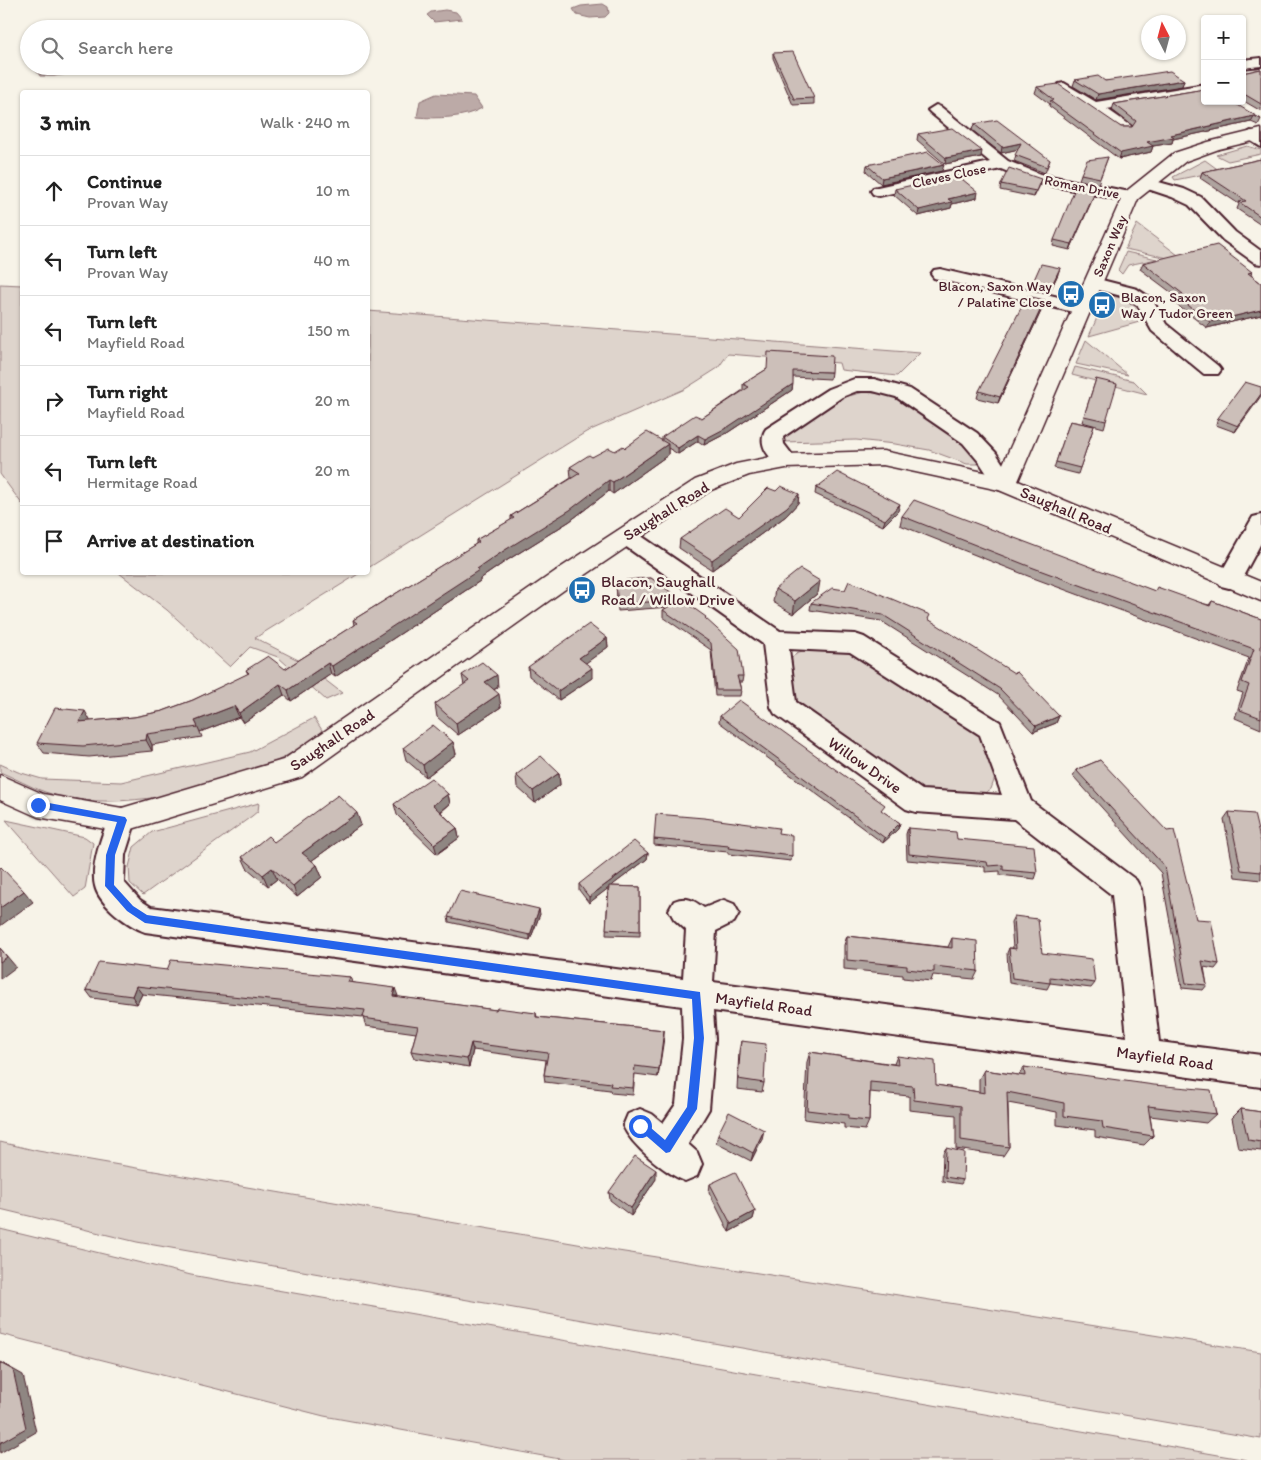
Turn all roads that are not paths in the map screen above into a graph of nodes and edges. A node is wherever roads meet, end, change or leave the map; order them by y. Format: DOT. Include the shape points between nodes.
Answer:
graph roads {
  1 [pos="1261,62"];
  2 [pos="1246,64"];
  3 [pos="1201,86"];
  4 [pos="1064,87"];
  5 [pos="1094,107"];
  6 [pos="936,110"];
  7 [pos="1125,128"];
  8 [pos="1258,137"];
  9 [pos="1002,164"];
  10 [pos="1148,184"];
  11 [pos="879,191"];
  12 [pos="1130,197"];
  13 [pos="1261,259"];
  14 [pos="932,276"];
  15 [pos="1094,283"];
  16 [pos="1081,308"];
  17 [pos="1208,362"];
  18 [pos="786,461"];
  19 [pos="1005,484"];
  20 [pos="1261,522"];
  21 [pos="626,536"];
  22 [pos="1229,580"];
  23 [pos="1261,592"];
  24 [pos="775,640"];
  25 [pos="0,787"];
  26 [pos="1020,808"];
  27 [pos="122,820"];
  28 [pos="703,916"];
  29 [pos="697,995"];
  30 [pos="1145,1055"];
  31 [pos="1261,1071"];
  32 [pos="640,1126"];
  1 -- 2 [label="street"];
  3 -- 5 [label="street"];
  4 -- 5 [label="street"];
  5 -- 7 [label="street"];
  6 -- 9 [label="street, Roman Drive"];
  8 -- 10 [label="street, Saxon Way" via="1214,144 1180,157"];
  9 -- 11 [label="street, Cleves Close" via="900,192"];
  9 -- 12 [label="street, Roman Drive" via="1036,178"];
  10 -- 12 [label="street, Saxon Way"];
  10 -- 13 [label="street" via="1195,201 1229,236"];
  12 -- 15 [label="street, Saxon Way"];
  14 -- 16 [label="street"];
  15 -- 16 [label="street, Saxon Way"];
  15 -- 17 [label="street" via="1131,293 1145,303 1159,327"];
  16 -- 19 [label="street, Saxon Way"];
  18 -- 19 [label="street, Saughall Road" via="883,458"];
  18 -- 19 [label="street" via="773,445 773,434 834,393 854,385 874,385 903,393 970,438"];
  18 -- 21 [label="street, Saughall Road" via="744,469 702,485"];
  19 -- 22 [label="street, Saughall Road"];
  20 -- 22 [label="street"];
  21 -- 24 [label="street"];
  21 -- 27 [label="street, Saughall Road" via="292,769"];
  22 -- 23 [label="street, Saughall Road"];
  24 -- 26 [label="street" via="856,643 991,729"];
  24 -- 26 [label="street, Willow Drive" via="784,707 916,801"];
  25 -- 27 [label="street" via="38,805"];
  26 -- 30 [label="street" via="1126,889"];
  27 -- 29 [label="street, Mayfield Road" via="111,855 109,886 145,919"];
  28 -- 29 [label="street"];
  29 -- 30 [label="street, Mayfield Road"];
  29 -- 32 [label="street" via="699,1038 692,1109 676,1156"];
  30 -- 31 [label="street, Mayfield Road"];
}
